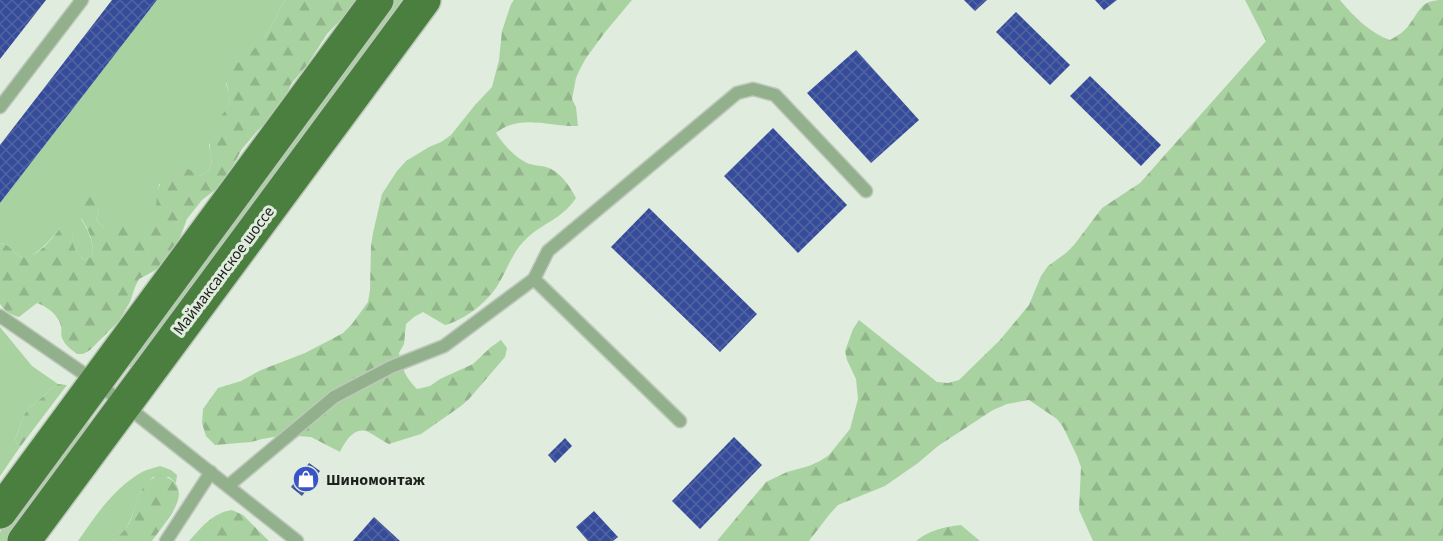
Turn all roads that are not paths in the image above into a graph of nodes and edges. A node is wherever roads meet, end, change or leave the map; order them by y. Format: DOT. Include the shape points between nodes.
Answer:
graph roads {
  1 [pos="82,0"];
  2 [pos="377,0"];
  3 [pos="424,0"];
  4 [pos="0,107"];
  5 [pos="866,191"];
  6 [pos="534,279"];
  7 [pos="0,316"];
  8 [pos="96,382"];
  9 [pos="124,404"];
  10 [pos="680,421"];
  11 [pos="211,472"];
  12 [pos="228,486"];
  13 [pos="0,512"];
  14 [pos="24,541"];
  15 [pos="166,541"];
  16 [pos="297,541"];
  1 -- 4 [label="lane"];
  2 -- 8 [label="main road"];
  3 -- 9 [label="main road, Маймаксанское шоссе"];
  5 -- 6 [label="lane" via="775,95 753,89 737,93 548,251"];
  6 -- 10 [label="lane"];
  6 -- 12 [label="lane" via="444,346 391,367 334,397"];
  7 -- 8 [label="lane"];
  8 -- 9 [label="lane"];
  8 -- 13 [label="main road"];
  9 -- 11 [label="lane"];
  9 -- 14 [label="main road, Маймаксанское шоссе"];
  11 -- 12 [label="lane"];
  11 -- 15 [label="lane"];
  12 -- 16 [label="lane"];
}
